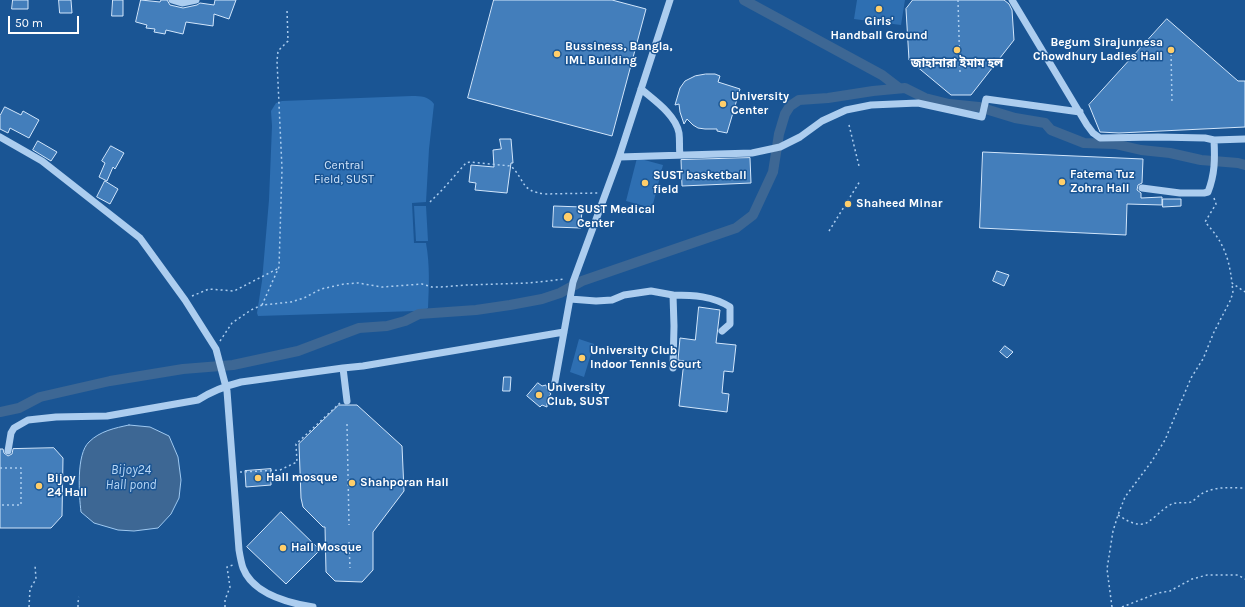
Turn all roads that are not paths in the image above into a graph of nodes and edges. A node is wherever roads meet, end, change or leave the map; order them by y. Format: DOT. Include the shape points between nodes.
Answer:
graph roads {
  1 [pos="172,0"];
  2 [pos="196,0"];
  3 [pos="670,0"];
  4 [pos="1012,0"];
  5 [pos="641,89"];
  6 [pos="1080,112"];
  7 [pos="0,137"];
  8 [pos="1245,139"];
  9 [pos="1214,140"];
  10 [pos="680,155"];
  11 [pos="619,157"];
  12 [pos="1142,188"];
  13 [pos="673,295"];
  14 [pos="570,299"];
  15 [pos="722,331"];
  16 [pos="564,332"];
  17 [pos="343,368"];
  18 [pos="673,368"];
  19 [pos="555,382"];
  20 [pos="225,385"];
  21 [pos="347,401"];
  22 [pos="8,451"];
  23 [pos="313,607"];
  1 -- 2 [label="street" via="182,3"];
  3 -- 5 [label="street"];
  4 -- 6 [label="street"];
  5 -- 10 [label="street" via="669,113 679,133"];
  5 -- 11 [label="street"];
  6 -- 9 [label="street" via="1093,133 1100,138 1158,137"];
  6 -- 10 [label="street" via="986,99 982,117 918,103 871,105 846,110 822,120 800,137 780,147 752,153"];
  7 -- 20 [label="street" via="42,161 140,238 185,300 216,349"];
  8 -- 9 [label="street"];
  9 -- 12 [label="street" via="1215,162 1208,192 1180,193"];
  10 -- 11 [label="street"];
  11 -- 14 [label="street" via="574,280"];
  13 -- 14 [label="street" via="651,290 612,300"];
  13 -- 15 [label="street" via="720,300 730,307 730,324"];
  13 -- 18 [label="street"];
  14 -- 16 [label="street"];
  16 -- 17 [label="street"];
  16 -- 19 [label="street"];
  17 -- 20 [label="street"];
  17 -- 21 [label="street"];
  20 -- 22 [label="street" via="198,400 135,412 28,420 14,428"];
  20 -- 23 [label="street" via="243,568 257,586 268,593"];
}
